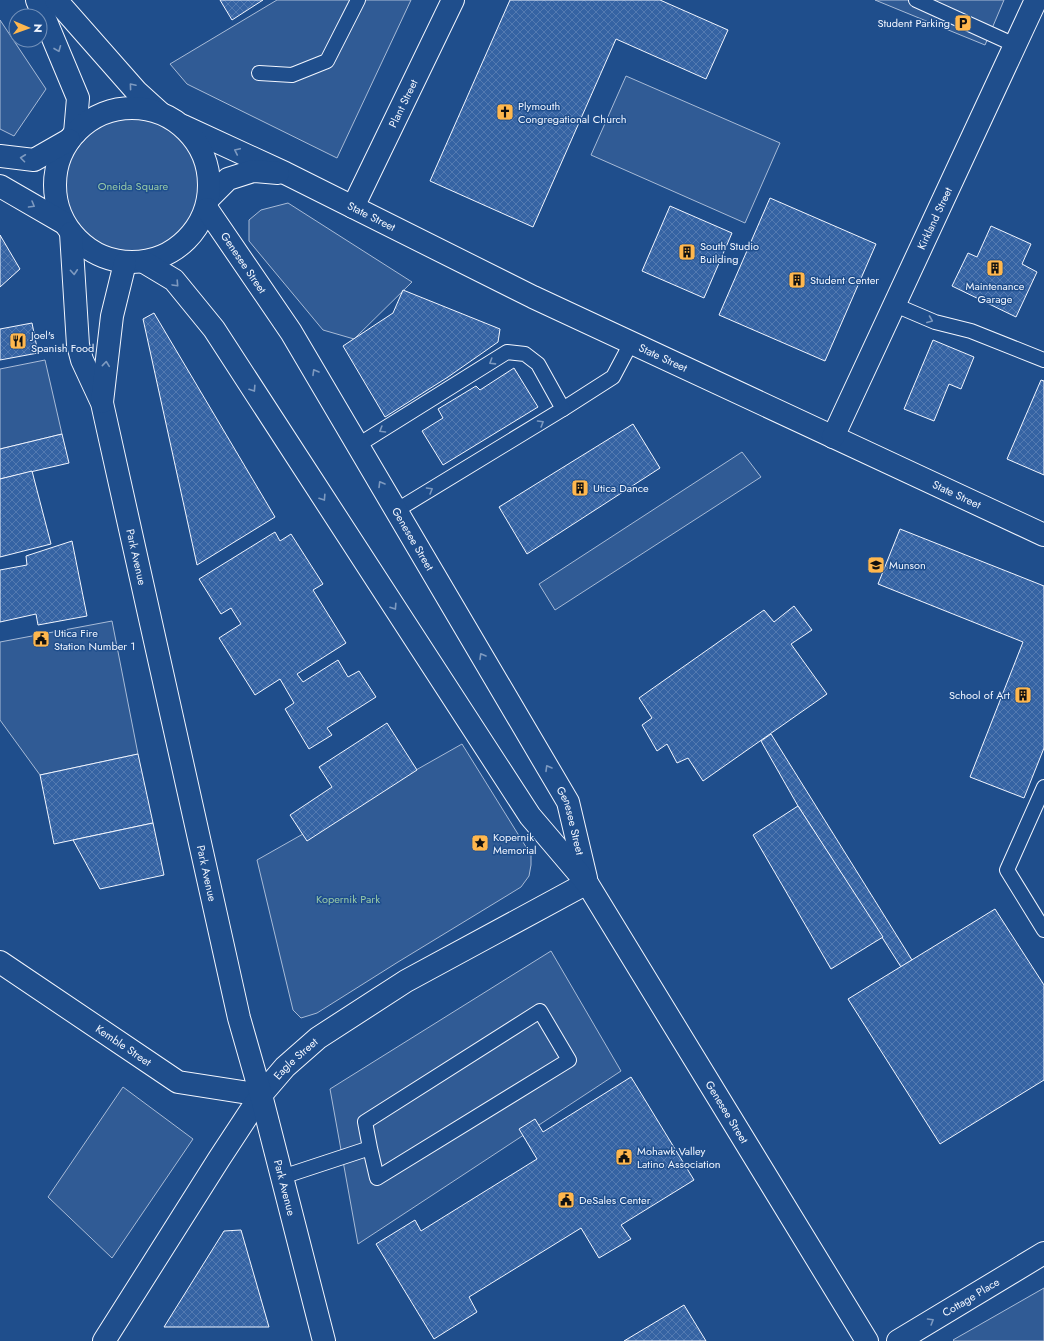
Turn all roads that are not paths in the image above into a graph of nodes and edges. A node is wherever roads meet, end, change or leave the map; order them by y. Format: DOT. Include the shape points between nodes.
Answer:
graph roads {
  1 [pos="37,0"];
  2 [pos="56,0"];
  3 [pos="358,0"];
  4 [pos="453,0"];
  5 [pos="916,0"];
  6 [pos="1036,0"];
  7 [pos="1015,45"];
  8 [pos="259,73"];
  9 [pos="160,112"];
  10 [pos="183,126"];
  11 [pos="72,137"];
  12 [pos="0,156"];
  13 [pos="285,173"];
  14 [pos="0,186"];
  15 [pos="208,204"];
  16 [pos="353,207"];
  17 [pos="68,228"];
  18 [pos="134,263"];
  19 [pos="895,305"];
  20 [pos="631,343"];
  21 [pos="1044,360"];
  22 [pos="102,403"];
  23 [pos="563,409"];
  24 [pos="833,437"];
  25 [pos="358,445"];
  26 [pos="397,510"];
  27 [pos="1044,535"];
  28 [pos="1044,787"];
  29 [pos="587,883"];
  30 [pos="1044,930"];
  31 [pos="0,962"];
  32 [pos="261,1095"];
  33 [pos="370,1148"];
  34 [pos="282,1178"];
  35 [pos="1044,1253"];
  36 [pos="104,1341"];
  37 [pos="324,1341"];
  38 [pos="867,1341"];
  39 [pos="898,1341"];
  1 -- 11 [label="street, one-way" via="78,98"];
  9 -- 2 [label="street, one-way" via="137,92"];
  3 -- 8 [label="lane" via="327,62 292,75"];
  4 -- 16 [label="street, Plant Street"];
  5 -- 7 [label="lane"];
  6 -- 7 [label="street, Kirkland Street"];
  7 -- 19 [label="street, Kirkland Street"];
  9 -- 10 [label="street"];
  9 -- 11 [label="street" via="138,107 114,109 93,118"];
  13 -- 10 [label="street, State Street, one-way"];
  10 -- 15 [label="street" via="200,146 209,172"];
  11 -- 12 [label="street, one-way" via="34,160"];
  11 -- 17 [label="street" via="59,160 55,181 57,202"];
  13 -- 15 [label="street, State Street" via="253,171 228,179"];
  13 -- 16 [label="street, State Street"];
  14 -- 17 [label="street, one-way"];
  15 -- 18 [label="street" via="197,228 183,245 164,256"];
  25 -- 15 [label="street, Genesee Street, one-way" via="291,332"];
  16 -- 20 [label="street, State Street" via="519,291"];
  17 -- 18 [label="street" via="86,248 105,258"];
  17 -- 22 [label="street, Park Avenue, one-way" via="78,345 82,360"];
  22 -- 18 [label="street, Park Avenue, one-way" via="112,316"];
  18 -- 29 [label="street, Genesee Street, one-way" via="174,280 214,329 530,816"];
  19 -- 21 [label="lane, one-way" via="935,322 971,331"];
  19 -- 24 [label="street, Kirkland Street"];
  20 -- 23 [label="lane" via="613,377"];
  20 -- 24 [label="street, State Street"];
  22 -- 32 [label="street, Park Avenue" via="239,1018"];
  23 -- 25 [label="lane, one-way" via="538,364 525,354 507,352"];
  26 -- 23 [label="lane, one-way"];
  24 -- 27 [label="street, State Street"];
  26 -- 25 [label="street, Genesee Street, one-way"];
  29 -- 26 [label="street, Genesee Street, one-way" via="568,802"];
  28 -- 30 [label="lane" via="1007,870"];
  29 -- 32 [label="street, Eagle Street" via="406,981 324,1034 285,1068"];
  29 -- 38 [label="street, Genesee Street"];
  31 -- 32 [label="street, Kemble Street" via="178,1082"];
  32 -- 34 [label="street, Park Avenue"];
  32 -- 36 [label="street, Eagle Street"];
  33 -- 33 [label="lane" via="377,1178 569,1060 540,1011 365,1122"];
  33 -- 34 [label="lane"];
  34 -- 37 [label="street, Park Avenue"];
  39 -- 35 [label="street, Cottage Place, one-way"];
}
